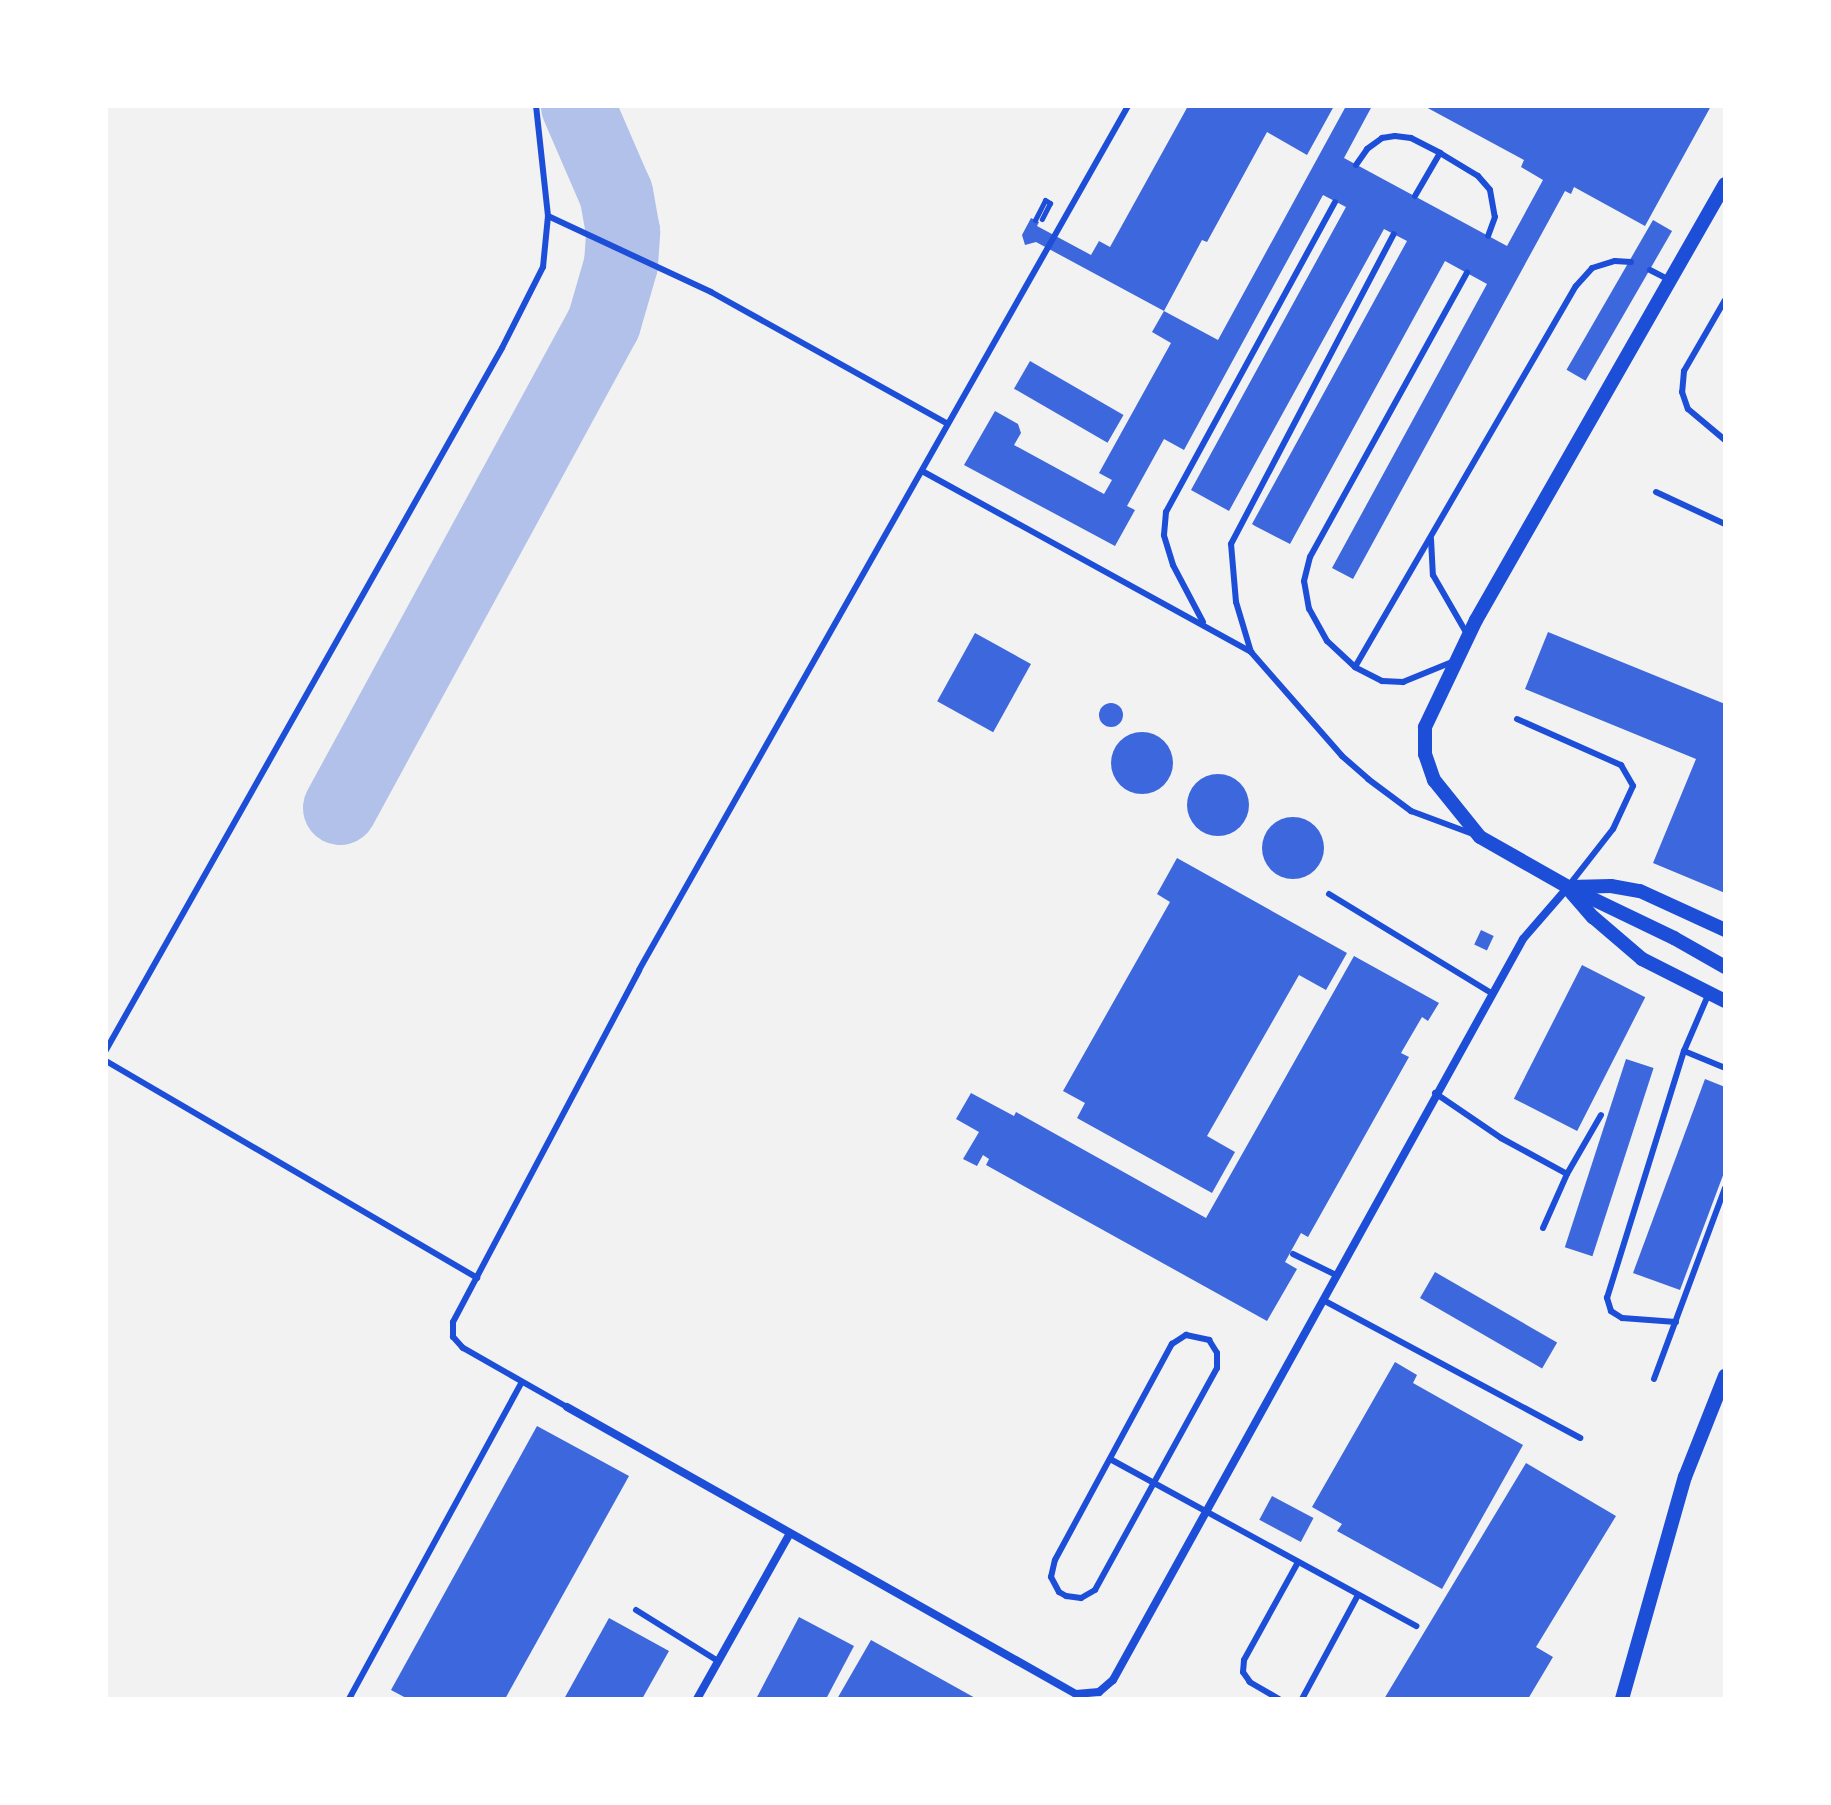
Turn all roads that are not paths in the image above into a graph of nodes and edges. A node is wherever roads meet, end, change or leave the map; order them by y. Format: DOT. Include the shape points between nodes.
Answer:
graph roads {
  1 [pos="536,106"];
  2 [pos="1128,106"];
  3 [pos="1440,153"];
  4 [pos="1356,165"];
  5 [pos="1725,184"];
  6 [pos="1415,196"];
  7 [pos="1335,202"];
  8 [pos="548,216"];
  9 [pos="1394,234"];
  10 [pos="1488,236"];
  11 [pos="1631,262"];
  12 [pos="1650,270"];
  13 [pos="1467,273"];
  14 [pos="1671,280"];
  15 [pos="1725,300"];
  16 [pos="948,424"];
  17 [pos="1725,440"];
  18 [pos="922,471"];
  19 [pos="1656,492"];
  20 [pos="1725,524"];
  21 [pos="1431,539"];
  22 [pos="1203,622"];
  23 [pos="1468,636"];
  24 [pos="1251,652"];
  25 [pos="1455,660"];
  26 [pos="1355,667"];
  27 [pos="1517,719"];
  28 [pos="1480,837"];
  29 [pos="1568,887"];
  30 [pos="1329,894"];
  31 [pos="1725,930"];
  32 [pos="1725,967"];
  33 [pos="1709,993"];
  34 [pos="1493,994"];
  35 [pos="1725,1001"];
  36 [pos="106,1050"];
  37 [pos="1684,1051"];
  38 [pos="106,1061"];
  39 [pos="1725,1068"];
  40 [pos="1435,1093"];
  41 [pos="1601,1115"];
  42 [pos="1567,1174"];
  43 [pos="1725,1188"];
  44 [pos="1543,1228"];
  45 [pos="1293,1254"];
  46 [pos="1336,1275"];
  47 [pos="477,1278"];
  48 [pos="1323,1300"];
  49 [pos="1676,1322"];
  50 [pos="1725,1376"];
  51 [pos="1654,1379"];
  52 [pos="521,1383"];
  53 [pos="567,1407"];
  54 [pos="1580,1438"];
  55 [pos="1110,1459"];
  56 [pos="1155,1484"];
  57 [pos="1207,1510"];
  58 [pos="790,1533"];
  59 [pos="1298,1562"];
  60 [pos="1358,1595"];
  61 [pos="636,1610"];
  62 [pos="1416,1626"];
  63 [pos="718,1661"];
  64 [pos="349,1699"];
  65 [pos="697,1699"];
  66 [pos="1279,1699"];
  67 [pos="1302,1699"];
  68 [pos="1622,1699"];
  1 -- 8 [label="lane"];
  2 -- 16 [label="lane"];
  3 -- 4 [label="lane" via="1395,136 1367,149"];
  3 -- 6 [label="lane"];
  3 -- 10 [label="lane" via="1478,176 1490,190 1496,204"];
  5 -- 14 [label="street"];
  7 -- 22 [label="lane" via="1166,512 1164,535 1173,565"];
  8 -- 16 [label="lane" via="711,292"];
  8 -- 36 [label="lane" via="543,267 502,348"];
  9 -- 24 [label="lane" via="1231,544 1236,602"];
  11 -- 21 [label="lane" via="1592,268 1576,286"];
  12 -- 14 [label="lane"];
  13 -- 26 [label="lane" via="1310,557 1304,581 1309,609 1327,641"];
  14 -- 23 [label="street"];
  15 -- 17 [label="lane" via="1684,371 1682,392 1688,409"];
  16 -- 18 [label="lane"];
  18 -- 22 [label="lane"];
  18 -- 47 [label="lane" via="639,970"];
  19 -- 20 [label="lane"];
  21 -- 23 [label="lane" via="1433,575"];
  21 -- 26 [label="lane"];
  22 -- 24 [label="lane"];
  23 -- 25 [label="street"];
  24 -- 28 [label="lane" via="1368,779 1411,811"];
  25 -- 26 [label="lane" via="1403,682 1382,681"];
  25 -- 28 [label="street" via="1425,727 1425,754 1434,780"];
  27 -- 29 [label="lane" via="1621,765 1633,786 1613,829"];
  28 -- 29 [label="street"];
  29 -- 31 [label="street" via="1640,891"];
  29 -- 32 [label="street"];
  29 -- 33 [label="street" via="1593,917 1642,959"];
  29 -- 34 [label="street" via="1523,939"];
  30 -- 34 [label="lane"];
  33 -- 35 [label="street"];
  33 -- 37 [label="lane"];
  34 -- 40 [label="street"];
  37 -- 39 [label="lane"];
  37 -- 49 [label="lane" via="1607,1298 1611,1311 1622,1318"];
  38 -- 47 [label="lane"];
  40 -- 42 [label="lane"];
  40 -- 46 [label="street"];
  41 -- 42 [label="lane"];
  42 -- 44 [label="lane"];
  43 -- 49 [label="lane"];
  45 -- 46 [label="lane"];
  46 -- 48 [label="street"];
  47 -- 52 [label="lane" via="453,1322 453,1337"];
  48 -- 54 [label="lane"];
  48 -- 57 [label="street"];
  49 -- 51 [label="lane"];
  50 -- 68 [label="street" via="1685,1477"];
  52 -- 53 [label="lane"];
  52 -- 64 [label="lane"];
  53 -- 58 [label="street"];
  55 -- 56 [label="lane"];
  55 -- 56 [label="lane" via="1052,1569 1054,1585 1066,1596 1081,1598 1095,1590"];
  55 -- 56 [label="lane" via="1172,1344 1186,1335 1202,1336 1217,1353 1217,1368"];
  56 -- 57 [label="lane"];
  57 -- 58 [label="street" via="1113,1680 1099,1692 1076,1694"];
  57 -- 59 [label="lane"];
  58 -- 63 [label="street"];
  59 -- 60 [label="lane"];
  59 -- 66 [label="lane" via="1244,1660 1243,1672 1250,1682"];
  60 -- 62 [label="lane"];
  60 -- 67 [label="lane"];
  61 -- 63 [label="lane"];
  63 -- 65 [label="street"];
}
